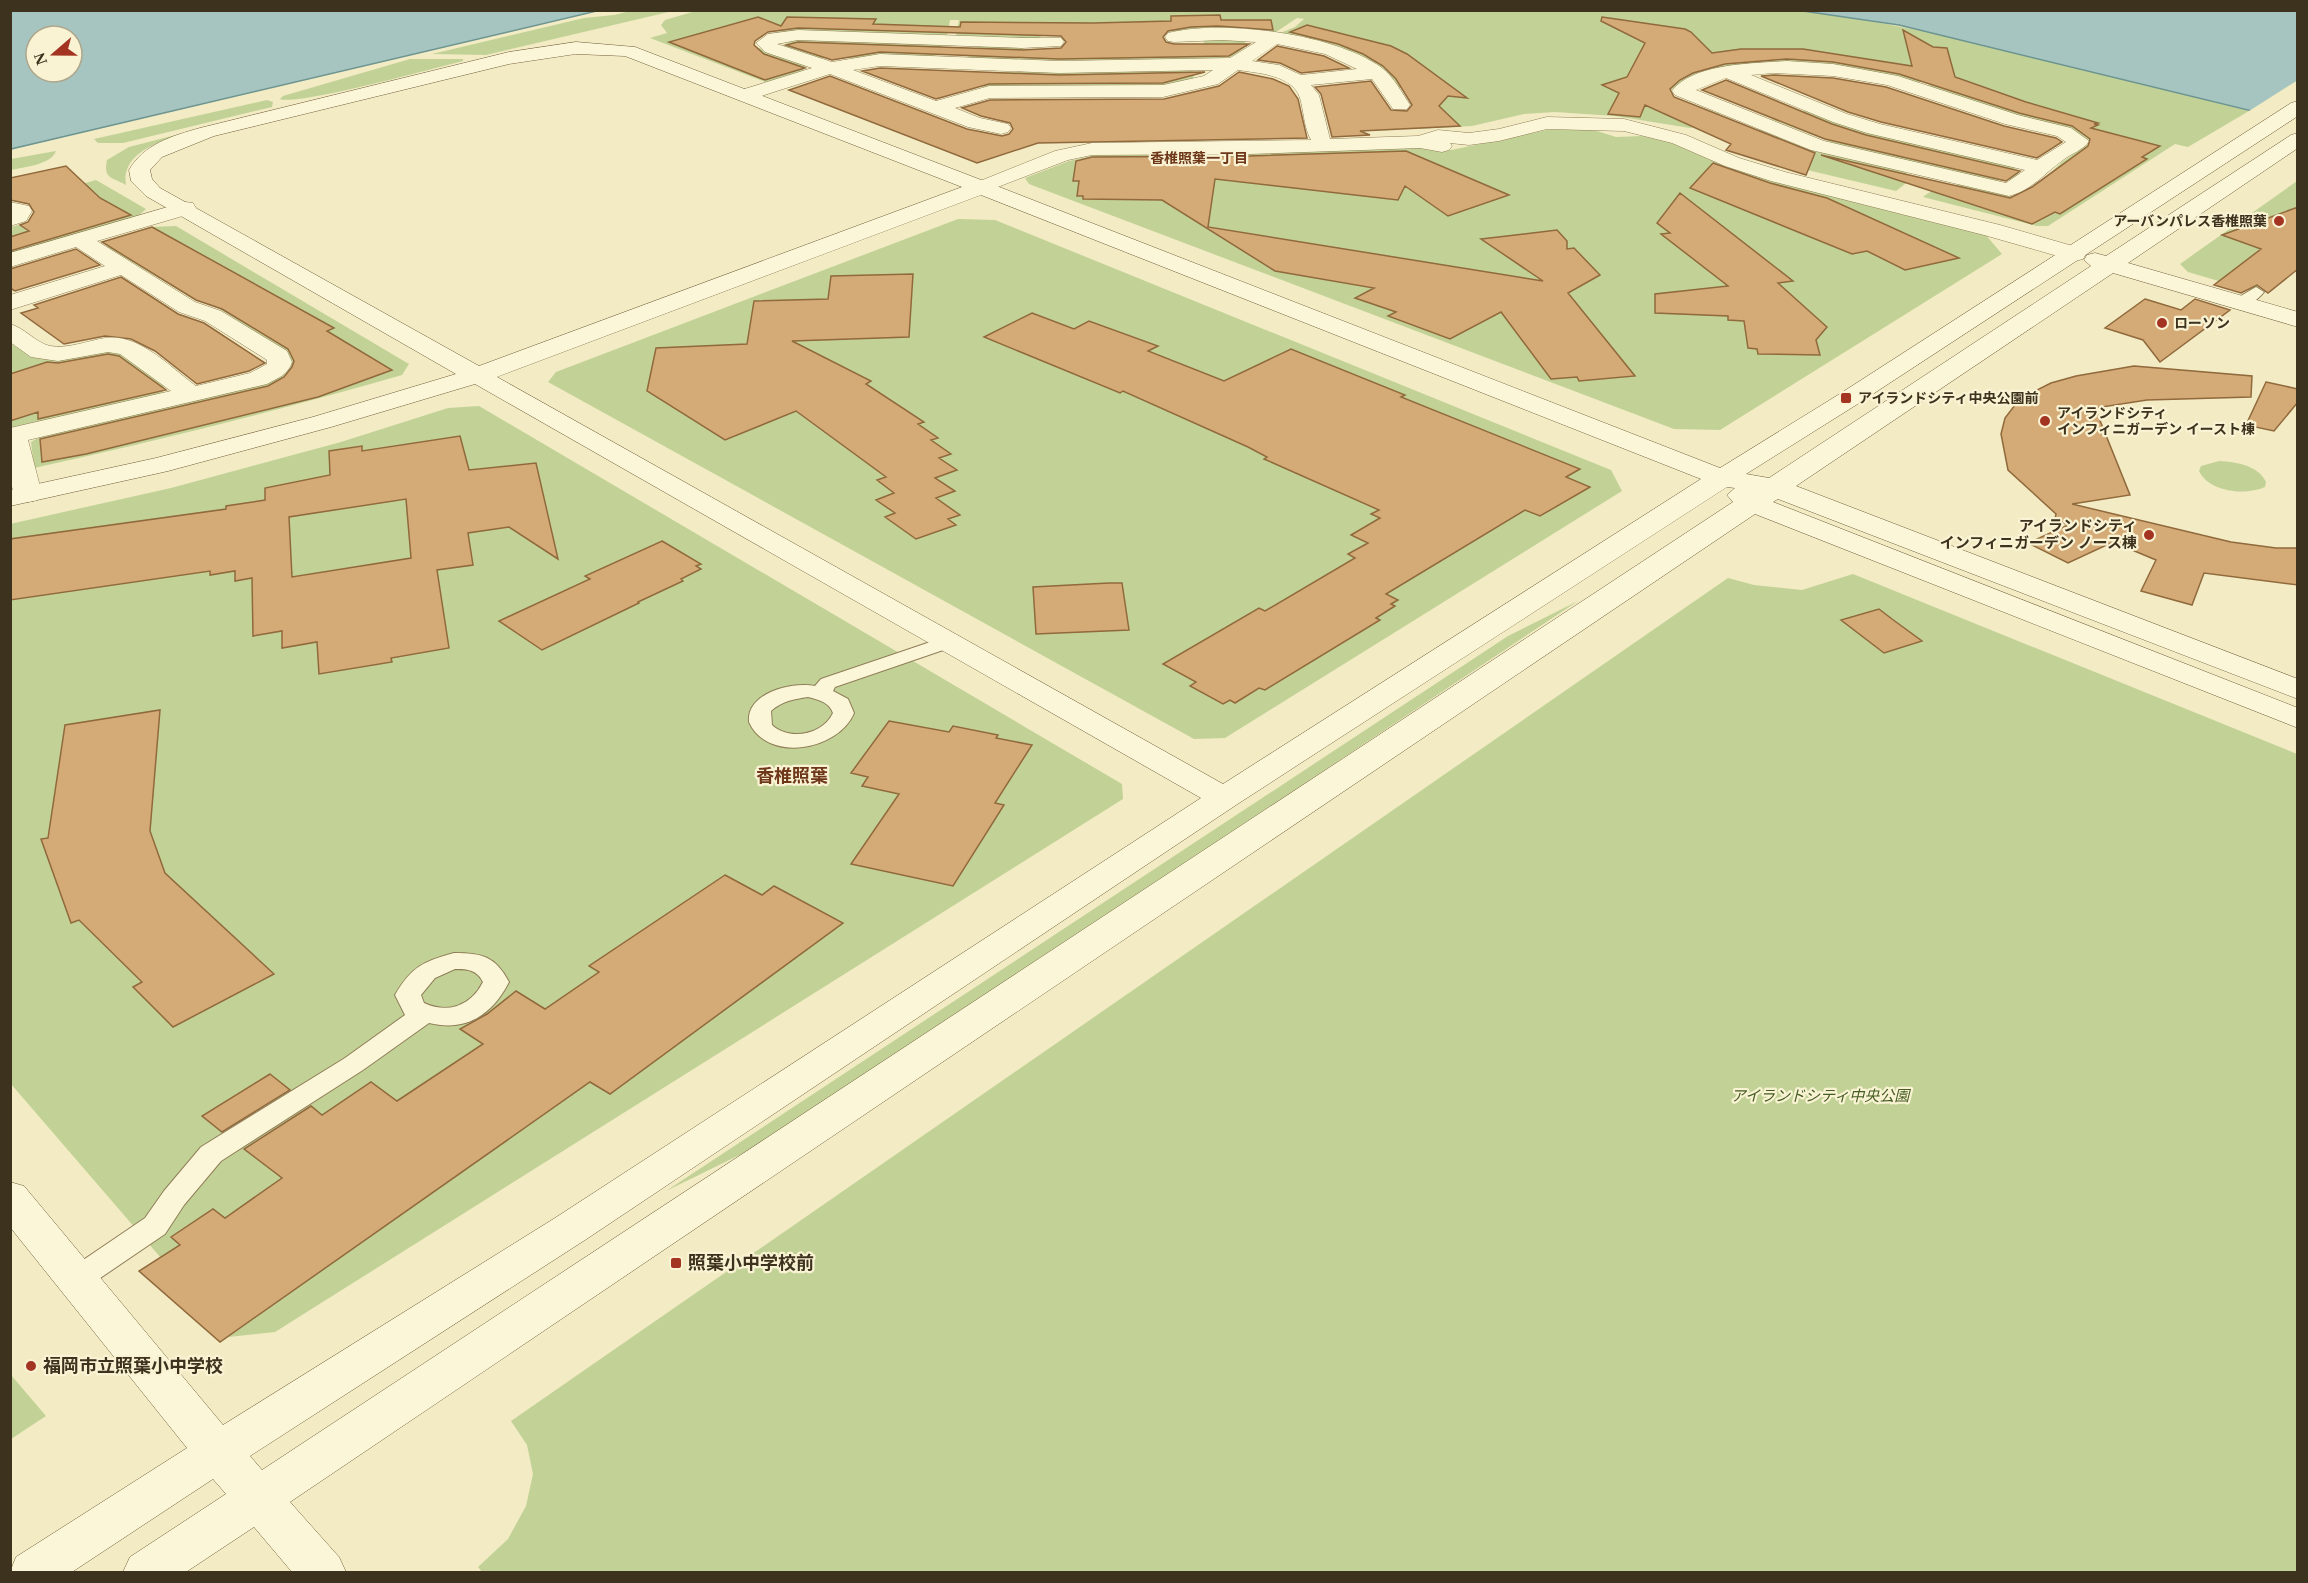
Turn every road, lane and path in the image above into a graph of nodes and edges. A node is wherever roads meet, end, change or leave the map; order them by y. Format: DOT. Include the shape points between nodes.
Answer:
graph roads {
  1 [pos="1174,37"];
  2 [pos="1273,38"];
  3 [pos="964,40"];
  4 [pos="1056,42"];
  5 [pos="952,63"];
  6 [pos="1233,64"];
  7 [pos="831,68"];
  8 [pos="1375,73"];
  9 [pos="1731,73"];
  10 [pos="1298,81"];
  11 [pos="745,94"];
  12 [pos="1168,100"];
  13 [pos="1190,105"];
  14 [pos="1400,105"];
  15 [pos="2298,107"];
  16 [pos="935,108"];
  17 [pos="1751,120"];
  18 [pos="1001,128"];
  19 [pos="1679,140"];
  20 [pos="2295,140"];
  21 [pos="1324,146"];
  22 [pos="2043,168"];
  23 [pos="982,188"];
  24 [pos="1913,190"];
  25 [pos="10,208"];
  26 [pos="185,208"];
  27 [pos="10,220"];
  28 [pos="78,239"];
  29 [pos="2075,254"];
  30 [pos="10,260"];
  31 [pos="2110,264"];
  32 [pos="124,267"];
  33 [pos="10,303"];
  34 [pos="2298,320"];
  35 [pos="10,331"];
  36 [pos="479,375"];
  37 [pos="191,394"];
  38 [pos="12,436"];
  39 [pos="1748,489"];
  40 [pos="19,496"];
  41 [pos="948,642"];
  42 [pos="2298,690"];
  43 [pos="820,693"];
  44 [pos="2298,719"];
  45 [pos="1224,798"];
  46 [pos="424,1014"];
  47 [pos="10,1197"];
  48 [pos="77,1279"];
  49 [pos="218,1452"];
  50 [pos="257,1497"];
  51 [pos="33,1572"];
  52 [pos="147,1572"];
  53 [pos="322,1572"];
  1 -- 2 [label="street" via="1202,33"];
  2 -- 6 [label="street"];
  2 -- 8 [label="street" via="1338,54"];
  3 -- 4 [label="street"];
  3 -- 5 [label="street"];
  3 -- 7 [label="street" via="798,34 765,43"];
  5 -- 6 [label="street" via="1059,67"];
  5 -- 7 [label="street" via="880,60"];
  6 -- 10 [label="street" via="1272,69"];
  6 -- 12 [label="street" via="1211,80 1188,87"];
  7 -- 11 [label="street"];
  7 -- 16 [label="street"];
  8 -- 10 [label="street"];
  8 -- 14 [label="street"];
  9 -- 17 [label="street" via="1689,84 1682,91"];
  9 -- 22 [label="street" via="1874,129"];
  9 -- 22 [label="street" via="1807,68 1879,77 2012,120 2064,132 2079,141"];
  10 -- 21 [label="street" via="1309,95 1317,133"];
  11 -- 23 [label="street"];
  11 -- 26 [label="street" via="628,51 576,48 533,53 207,132 172,144 146,159 139,179 153,192"];
  12 -- 13 [label="street" via="1185,100"];
  12 -- 16 [label="street" via="989,92"];
  15 -- 29 [label="street"];
  16 -- 18 [label="street"];
  17 -- 19 [label="street"];
  17 -- 24 [label="street"];
  19 -- 21 [label="street" via="1652,134 1617,135 1588,124 1547,123 1455,145 1420,142"];
  19 -- 24 [label="street" via="1778,177"];
  20 -- 31 [label="street"];
  21 -- 23 [label="street" via="1092,149 1062,155"];
  22 -- 24 [label="street" via="2009,189"];
  23 -- 36 [label="street"];
  23 -- 39 [label="street"];
  24 -- 29 [label="street" via="1992,230"];
  25 -- 27 [label="street" via="21,211"];
  26 -- 28 [label="street"];
  26 -- 36 [label="street"];
  28 -- 30 [label="street"];
  28 -- 32 [label="street"];
  29 -- 31 [label="street"];
  29 -- 39 [label="street" via="1847,400"];
  31 -- 34 [label="street" via="2248,298"];
  31 -- 39 [label="street"];
  32 -- 33 [label="street"];
  32 -- 37 [label="street" via="187,307 213,316 280,362 278,368 258,379"];
  35 -- 37 [label="street" via="40,351 58,354 108,345 127,347"];
  36 -- 40 [label="street" via="322,422"];
  36 -- 41 [label="street"];
  37 -- 38 [label="street"];
  38 -- 40 [label="street"];
  39 -- 42 [label="street"];
  39 -- 44 [label="street"];
  39 -- 45 [label="street"];
  39 -- 50 [label="street" via="1268,826"];
  41 -- 43 [label="lane" via="828,683"];
  41 -- 45 [label="street"];
  45 -- 49 [label="street" via="570,1229"];
  46 -- 48 [label="lane" via="354,1064 211,1154 155,1226"];
  47 -- 48 [label="street"];
  48 -- 49 [label="street"];
  49 -- 50 [label="street"];
  49 -- 51 [label="street"];
  50 -- 52 [label="street"];
  50 -- 53 [label="street"];
}
